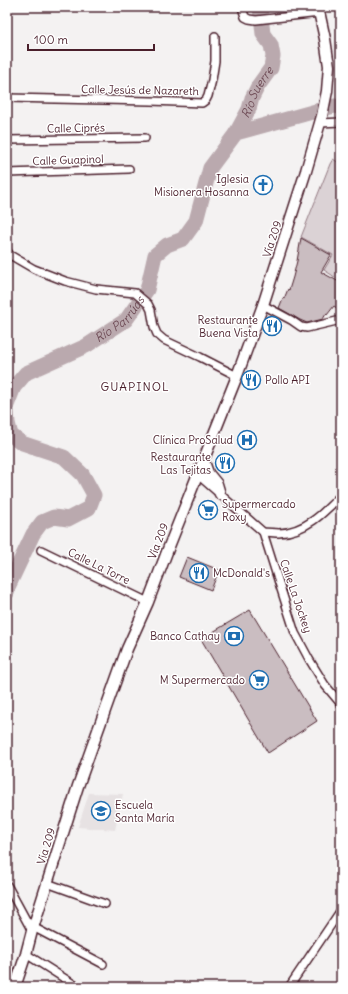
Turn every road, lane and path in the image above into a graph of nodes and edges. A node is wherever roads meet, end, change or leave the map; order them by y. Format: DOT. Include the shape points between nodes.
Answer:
graph roads {
  1 [pos="242,7"];
  2 [pos="319,10"];
  3 [pos="215,36"];
  4 [pos="7,98"];
  5 [pos="321,119"];
  6 [pos="341,122"];
  7 [pos="145,138"];
  8 [pos="7,140"];
  9 [pos="129,168"];
  10 [pos="7,173"];
  11 [pos="7,251"];
  12 [pos="264,305"];
  13 [pos="341,320"];
  14 [pos="237,376"];
  15 [pos="203,459"];
  16 [pos="197,474"];
  17 [pos="220,494"];
  18 [pos="341,495"];
  19 [pos="263,532"];
  20 [pos="41,550"];
  21 [pos="148,602"];
  22 [pos="341,704"];
  23 [pos="47,883"];
  24 [pos="7,885"];
  25 [pos="105,904"];
  26 [pos="341,910"];
  27 [pos="32,929"];
  28 [pos="26,954"];
  29 [pos="103,964"];
  30 [pos="15,987"];
  31 [pos="78,987"];
  32 [pos="289,987"];
  1 -- 2 [label="street" via="245,17 256,20"];
  2 -- 5 [label="main road, Vía 209" via="329,66"];
  3 -- 4 [label="street, Calle Jesús de Nazareth" via="212,80 208,96 202,103"];
  5 -- 6 [label="street"];
  5 -- 12 [label="main road, Vía 209"];
  7 -- 8 [label="street, Calle Ciprés"];
  9 -- 10 [label="street, Calle Guapinol"];
  11 -- 14 [label="street" via="34,269 65,281 96,289 135,294 148,304 157,334 164,340"];
  12 -- 13 [label="street" via="301,327 307,328"];
  12 -- 14 [label="main road, Vía 209"];
  14 -- 15 [label="main road, Vía 209"];
  15 -- 16 [label="main road, Vía 209"];
  15 -- 17 [label="main road"];
  16 -- 17 [label="street"];
  16 -- 21 [label="main road, Vía 209"];
  17 -- 19 [label="street"];
  18 -- 19 [label="street" via="316,519 299,529 287,533"];
  19 -- 22 [label="street, Calle La Jockey" via="295,633 325,685"];
  20 -- 21 [label="street, Calle La Torre"];
  21 -- 23 [label="main road, Vía 209" via="127,649 78,786"];
  23 -- 25 [label="street"];
  23 -- 27 [label="main road, Vía 209"];
  24 -- 27 [label="street"];
  26 -- 32 [label="street"];
  27 -- 28 [label="main road, Vía 209"];
  27 -- 29 [label="street"];
  28 -- 30 [label="main road, Vía 209"];
  28 -- 31 [label="street"];
}
